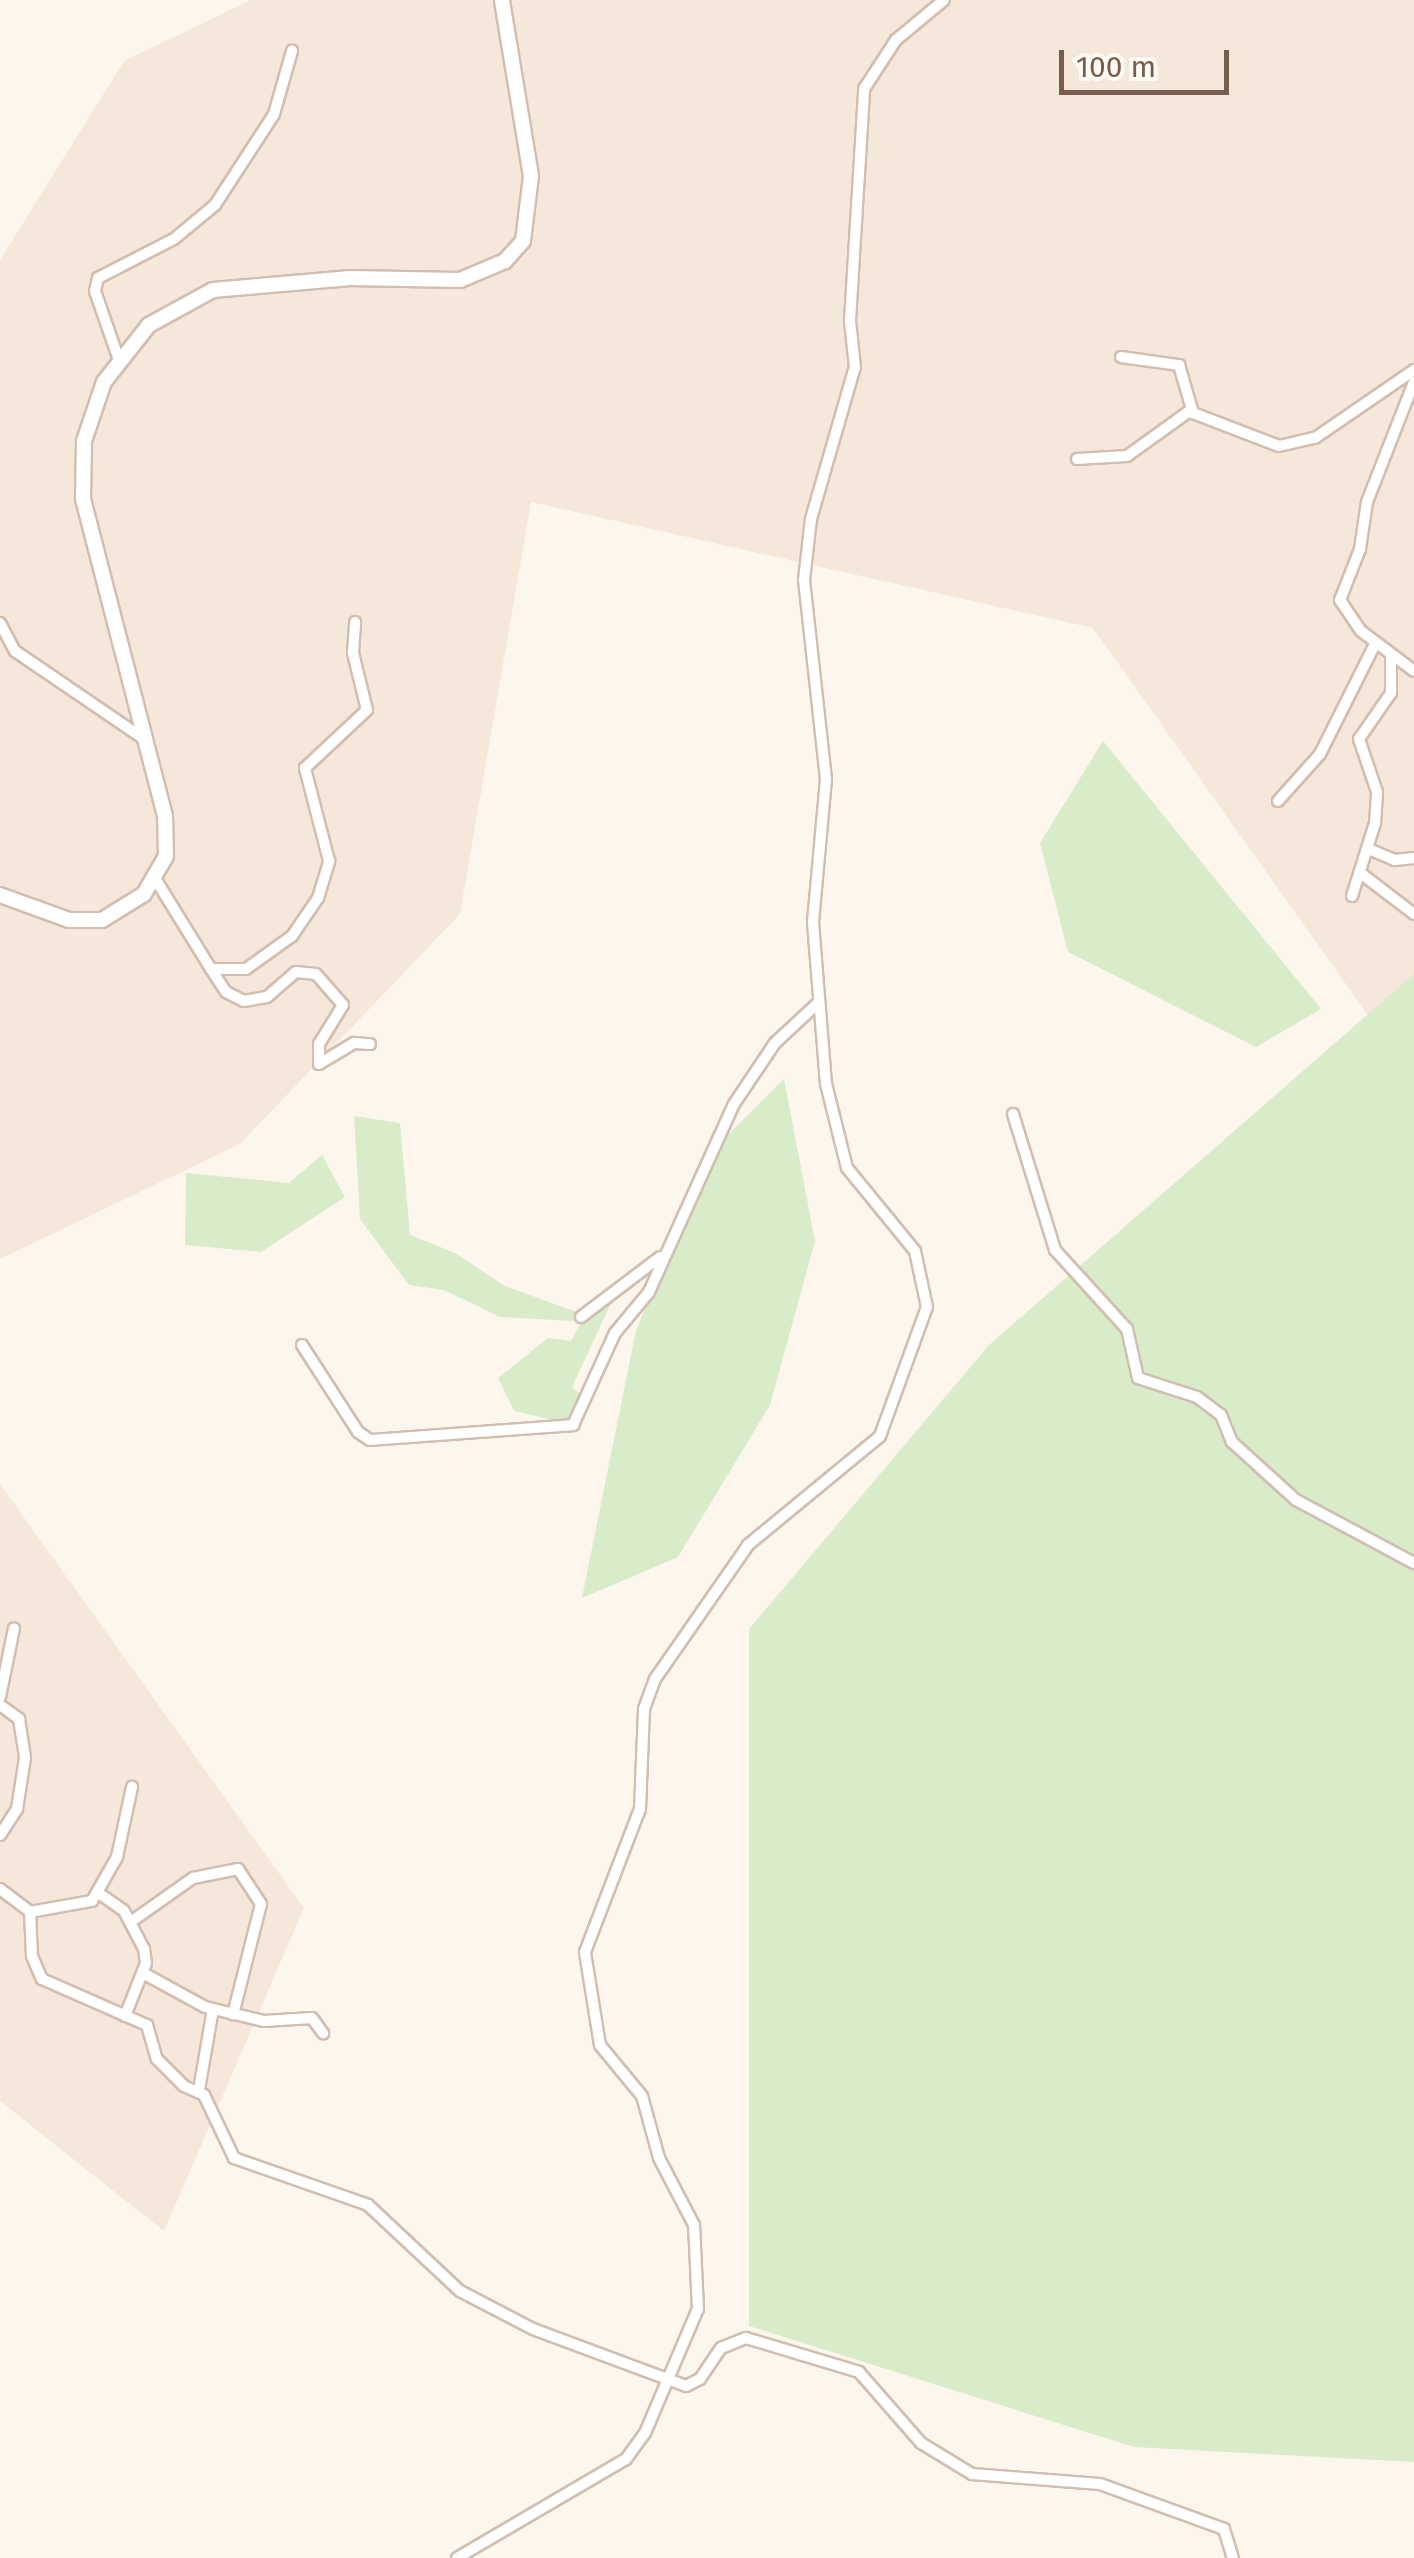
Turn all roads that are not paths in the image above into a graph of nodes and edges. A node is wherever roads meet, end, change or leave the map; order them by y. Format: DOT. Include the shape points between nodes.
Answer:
graph roads {
  1 [pos="502,0"];
  2 [pos="944,0"];
  3 [pos="292,51"];
  4 [pos="1121,357"];
  5 [pos="119,360"];
  6 [pos="1414,370"];
  7 [pos="1414,382"];
  8 [pos="1191,410"];
  9 [pos="1077,459"];
  10 [pos="354,622"];
  11 [pos="0,623"];
  12 [pos="1375,644"];
  13 [pos="1390,654"];
  14 [pos="1414,671"];
  15 [pos="144,739"];
  16 [pos="1278,801"];
  17 [pos="1371,850"];
  18 [pos="1414,858"];
  19 [pos="1362,875"];
  20 [pos="156,880"];
  21 [pos="0,895"];
  22 [pos="1352,896"];
  23 [pos="1414,914"];
  24 [pos="211,969"];
  25 [pos="817,1004"];
  26 [pos="370,1044"];
  27 [pos="1012,1114"];
  28 [pos="661,1256"];
  29 [pos="581,1316"];
  30 [pos="302,1344"];
  31 [pos="1414,1564"];
  32 [pos="14,1628"];
  33 [pos="0,1701"];
  34 [pos="132,1787"];
  35 [pos="0,1834"];
  36 [pos="0,1889"];
  37 [pos="100,1894"];
  38 [pos="30,1912"];
  39 [pos="132,1921"];
  40 [pos="143,1973"];
  41 [pos="213,2009"];
  42 [pos="233,2015"];
  43 [pos="125,2016"];
  44 [pos="322,2033"];
  45 [pos="199,2090"];
  46 [pos="668,2379"];
  47 [pos="457,2558"];
  48 [pos="1233,2558"];
  1 -- 5 [label="main road" via="532,176 523,241 505,261 460,280 316,279 213,290 159,318"];
  2 -- 25 [label="street" via="882,58 861,102 850,321 855,367 818,492 804,580 826,779 814,922"];
  3 -- 5 [label="street" via="274,114 215,206 182,234 98,278 95,291"];
  4 -- 8 [label="street" via="1179,365 1188,378"];
  5 -- 15 [label="main road" via="93,407 81,478"];
  6 -- 8 [label="street" via="1315,438 1294,445 1265,444"];
  7 -- 12 [label="street" via="1367,502 1360,549 1340,600"];
  8 -- 9 [label="street" via="1127,456"];
  10 -- 24 [label="street" via="353,653 367,710 305,768 328,844 318,898 292,936 258,964 232,972"];
  11 -- 15 [label="street" via="15,651"];
  12 -- 13 [label="street"];
  12 -- 16 [label="street" via="1320,754"];
  13 -- 14 [label="street"];
  13 -- 17 [label="street" via="1395,683 1359,739 1377,792"];
  15 -- 20 [label="main road" via="167,836"];
  17 -- 18 [label="street" via="1395,860"];
  17 -- 19 [label="street"];
  19 -- 22 [label="street"];
  19 -- 23 [label="street"];
  20 -- 21 [label="main road" via="116,914 85,922"];
  20 -- 24 [label="street"];
  24 -- 26 [label="street" via="226,992 244,1001 267,997 296,972 316,974 342,1005 319,1044 319,1064 354,1043"];
  25 -- 28 [label="street" via="775,1043 734,1104"];
  25 -- 46 [label="street" via="826,1084 847,1168 916,1252 927,1307 880,1436 748,1545 655,1679 644,1709 640,1809 584,1966 600,2045 642,2096 659,2158 694,2226 698,2309"];
  27 -- 31 [label="street" via="1055,1250 1127,1329 1138,1378 1198,1396 1222,1415 1232,1442 1296,1500"];
  28 -- 29 [label="street"];
  28 -- 30 [label="street" via="649,1292 605,1349 591,1396 572,1424 370,1440"];
  32 -- 33 [label="street"];
  33 -- 35 [label="street" via="18,1719 25,1758 17,1809"];
  34 -- 37 [label="street" via="124,1835"];
  36 -- 38 [label="street"];
  37 -- 38 [label="street" via="80,1907"];
  37 -- 39 [label="street"];
  38 -- 43 [label="street" via="32,1956 42,1979"];
  39 -- 40 [label="street" via="144,1949"];
  39 -- 42 [label="street" via="192,1878 238,1870 261,1904"];
  40 -- 41 [label="street"];
  40 -- 43 [label="street"];
  41 -- 42 [label="street"];
  41 -- 45 [label="street"];
  42 -- 44 [label="street" via="312,2018"];
  43 -- 45 [label="street" via="148,2025 156,2059 184,2086"];
  45 -- 46 [label="street" via="238,2162 285,2171 368,2205 460,2291 533,2329"];
  46 -- 47 [label="street" via="626,2459"];
  46 -- 48 [label="street" via="696,2383 721,2348 756,2339 859,2372 921,2443 972,2474 1100,2484 1224,2529"];
}
